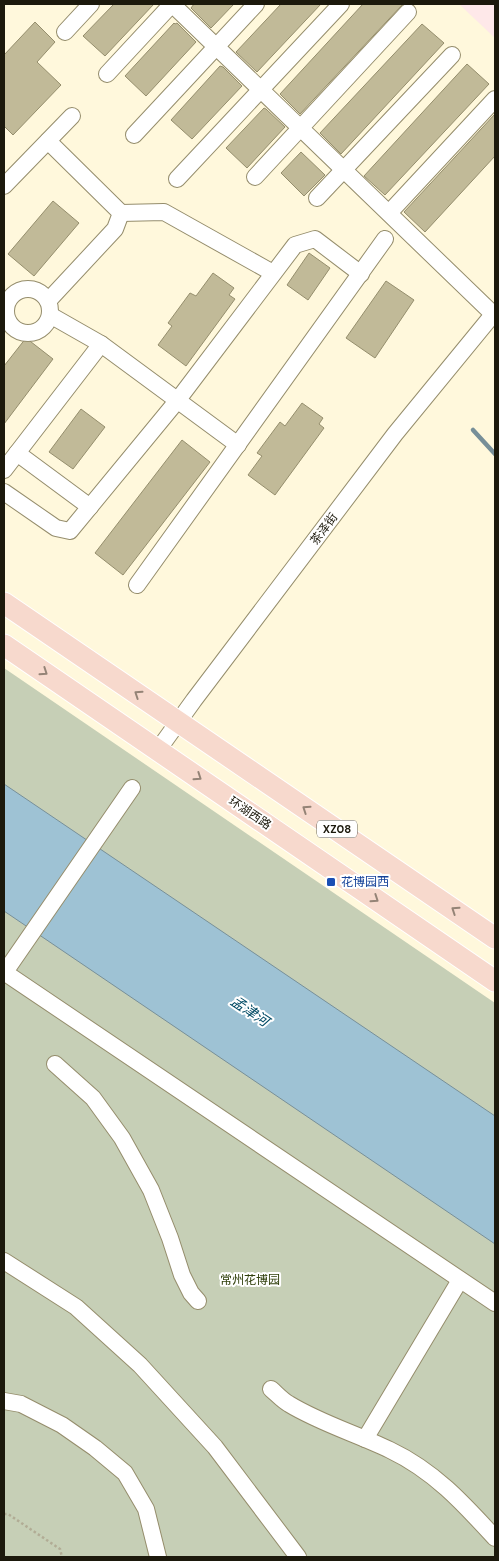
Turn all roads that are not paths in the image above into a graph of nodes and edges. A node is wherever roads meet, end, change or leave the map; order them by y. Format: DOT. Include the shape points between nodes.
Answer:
graph roads {
  1 [pos="91,4"];
  2 [pos="256,4"];
  3 [pos="341,4"];
  4 [pos="408,12"];
  5 [pos="64,32"];
  6 [pos="217,46"];
  7 [pos="452,55"];
  8 [pos="107,74"];
  9 [pos="261,90"];
  10 [pos="495,99"];
  11 [pos="72,116"];
  12 [pos="300,128"];
  13 [pos="134,135"];
  14 [pos="48,141"];
  15 [pos="344,170"];
  16 [pos="255,177"];
  17 [pos="177,179"];
  18 [pos="4,186"];
  19 [pos="317,198"];
  20 [pos="121,213"];
  21 [pos="389,213"];
  22 [pos="386,239"];
  23 [pos="273,273"];
  24 [pos="360,274"];
  25 [pos="7,294"];
  26 [pos="49,308"];
  27 [pos="494,313"];
  28 [pos="6,319"];
  29 [pos="101,344"];
  30 [pos="177,401"];
  31 [pos="238,445"];
  32 [pos="17,453"];
  33 [pos="4,470"];
  34 [pos="4,492"];
  35 [pos="90,507"];
  36 [pos="137,585"];
  37 [pos="4,602"];
  38 [pos="4,645"];
  39 [pos="178,721"];
  40 [pos="158,750"];
  41 [pos="132,788"];
  42 [pos="495,938"];
  43 [pos="7,968"];
  44 [pos="495,981"];
  45 [pos="55,1064"];
  46 [pos="4,1261"];
  47 [pos="460,1280"];
  48 [pos="198,1301"];
  49 [pos="495,1304"];
  50 [pos="271,1389"];
  51 [pos="4,1401"];
  52 [pos="366,1438"];
  53 [pos="495,1538"];
  54 [pos="158,1557"];
  55 [pos="298,1557"];
  1 -- 5 [label="street"];
  2 -- 6 [label="street"];
  3 -- 9 [label="street"];
  4 -- 12 [label="street"];
  6 -- 8 [label="street" via="172,4"];
  6 -- 9 [label="street"];
  6 -- 13 [label="street"];
  7 -- 15 [label="street"];
  9 -- 12 [label="street"];
  9 -- 17 [label="street"];
  10 -- 21 [label="street"];
  11 -- 14 [label="street"];
  12 -- 15 [label="street"];
  12 -- 16 [label="street"];
  14 -- 18 [label="street"];
  14 -- 20 [label="street"];
  15 -- 19 [label="street"];
  15 -- 21 [label="street"];
  20 -- 23 [label="street" via="164,212"];
  20 -- 26 [label="street" via="115,229"];
  21 -- 27 [label="street"];
  22 -- 24 [label="street"];
  23 -- 24 [label="street" via="295,245 315,239"];
  23 -- 30 [label="street"];
  24 -- 31 [label="street"];
  25 -- 26 [label="street" via="30,289 37,291 43,295"];
  25 -- 28 [label="street"];
  26 -- 28 [label="street" via="47,322 29,333 16,329"];
  26 -- 29 [label="street"];
  27 -- 39 [label="street, 茶泽街" via="395,434"];
  29 -- 30 [label="street"];
  29 -- 32 [label="street"];
  30 -- 31 [label="street"];
  30 -- 35 [label="street"];
  31 -- 36 [label="street"];
  32 -- 33 [label="street"];
  32 -- 35 [label="street"];
  34 -- 35 [label="street" via="56,528 70,531"];
  39 -- 37 [label="main road, XZ08, one-way"];
  38 -- 40 [label="main road, 环湖西路 / XZ08, one-way"];
  39 -- 40 [label="street, 茶泽街"];
  42 -- 39 [label="main road, XZ08, one-way"];
  40 -- 44 [label="main road, 环湖西路 / XZ08, one-way"];
  41 -- 43 [label="street"];
  43 -- 47 [label="street"];
  45 -- 48 [label="street" via="93,1098 122,1138 151,1190 182,1275"];
  46 -- 55 [label="street" via="76,1307 140,1365 215,1447"];
  47 -- 49 [label="street"];
  47 -- 52 [label="street"];
  50 -- 52 [label="street" via="310,1416"];
  51 -- 54 [label="street" via="20,1404 62,1425 125,1473 146,1509"];
  52 -- 53 [label="street" via="421,1467 447,1488"];
}
